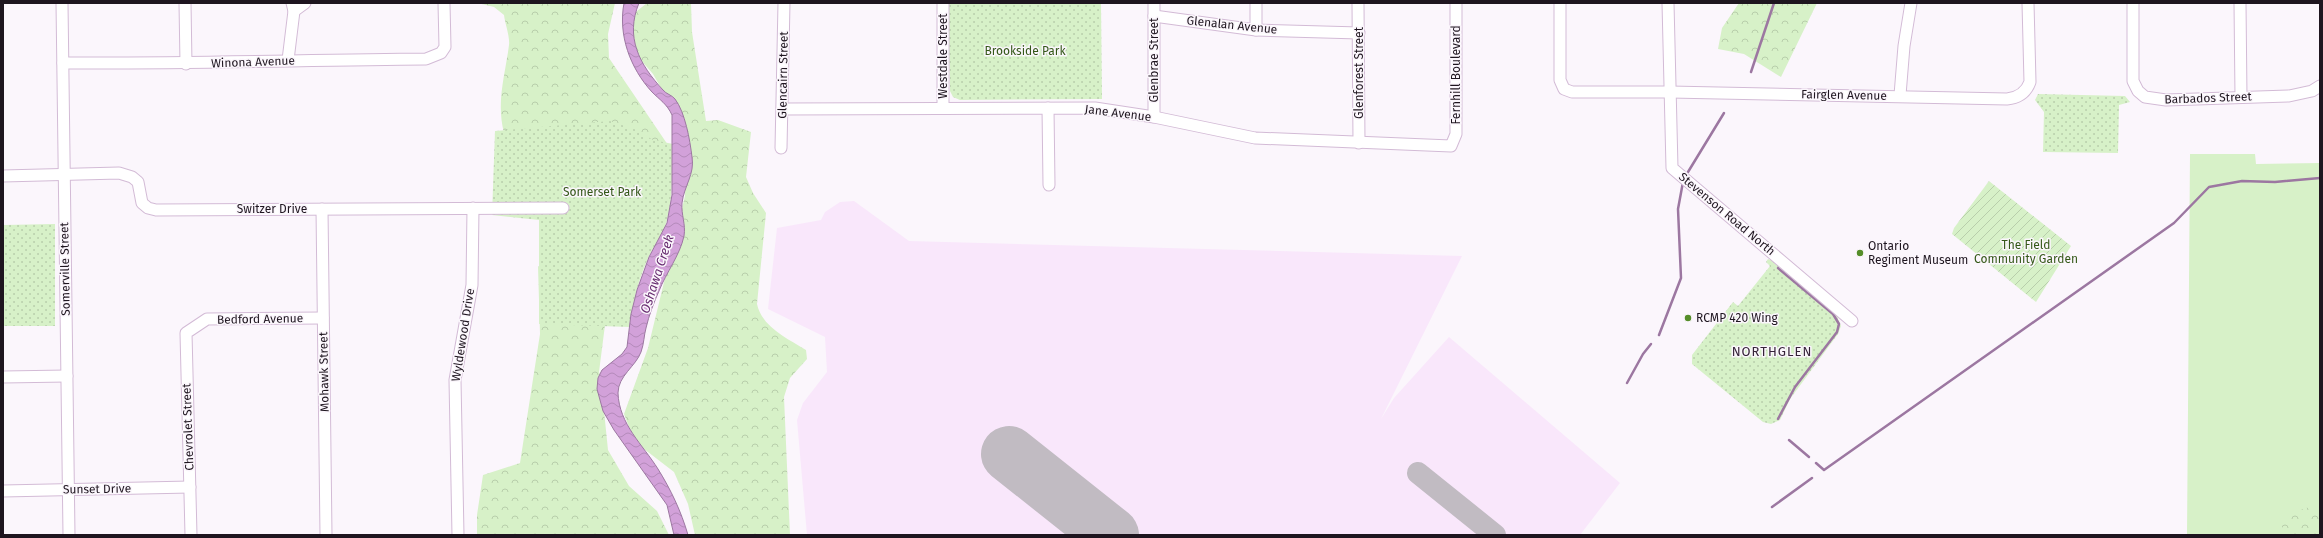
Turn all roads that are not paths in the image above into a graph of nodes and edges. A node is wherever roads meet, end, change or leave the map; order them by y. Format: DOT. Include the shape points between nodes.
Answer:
graph roads {
  1 [pos="62,3"];
  2 [pos="185,3"];
  3 [pos="305,3"];
  4 [pos="444,3"];
  5 [pos="784,3"];
  6 [pos="943,3"];
  7 [pos="1154,3"];
  8 [pos="1256,3"];
  9 [pos="1358,3"];
  10 [pos="1456,3"];
  11 [pos="1560,3"];
  12 [pos="1668,3"];
  13 [pos="1911,3"];
  14 [pos="2028,3"];
  15 [pos="2133,3"];
  16 [pos="2240,3"];
  17 [pos="293,7"];
  18 [pos="1154,16"];
  19 [pos="1256,30"];
  20 [pos="1359,33"];
  21 [pos="288,60"];
  22 [pos="63,63"];
  23 [pos="186,64"];
  24 [pos="2320,86"];
  25 [pos="1670,92"];
  26 [pos="1900,95"];
  27 [pos="2241,97"];
  28 [pos="943,108"];
  29 [pos="1048,108"];
  30 [pos="783,109"];
  31 [pos="1154,117"];
  32 [pos="1359,143"];
  33 [pos="1451,146"];
  34 [pos="781,148"];
  35 [pos="64,174"];
  36 [pos="3,176"];
  37 [pos="1049,185"];
  38 [pos="473,208"];
  39 [pos="563,208"];
  40 [pos="322,209"];
  41 [pos="323,318"];
  42 [pos="1852,321"];
  43 [pos="198,326"];
  44 [pos="66,376"];
  45 [pos="3,378"];
  46 [pos="190,487"];
  47 [pos="68,489"];
  48 [pos="3,491"];
  49 [pos="69,535"];
  50 [pos="191,535"];
  51 [pos="326,535"];
  52 [pos="458,535"];
  1 -- 22 [label="street, Somerville Street"];
  2 -- 23 [label="street"];
  3 -- 17 [label="street"];
  4 -- 21 [label="street, Winona Avenue" via="446,38 441,53 426,59"];
  5 -- 30 [label="street, Glencairn Street"];
  6 -- 28 [label="street, Westdale Street"];
  7 -- 18 [label="street, Glenbrae Street"];
  8 -- 19 [label="street"];
  9 -- 20 [label="street, Glenforest Street"];
  10 -- 33 [label="street, Fernhill Boulevard" via="1456,134"];
  11 -- 25 [label="street, Fairglen Avenue" via="1560,80 1564,89 1572,92"];
  12 -- 25 [label="street, Stevenson Road North"];
  13 -- 26 [label="street"];
  14 -- 26 [label="street, Fairglen Avenue" via="2030,82 2025,92 2007,99"];
  15 -- 27 [label="street, Barbados Street" via="2133,81 2138,91 2146,97 2166,100"];
  16 -- 27 [label="street"];
  17 -- 21 [label="street"];
  18 -- 19 [label="street, Glenalan Avenue"];
  18 -- 31 [label="street, Glenbrae Street"];
  19 -- 20 [label="street, Glenalan Avenue"];
  20 -- 32 [label="street, Glenforest Street"];
  21 -- 23 [label="street, Winona Avenue"];
  22 -- 23 [label="street, Winona Avenue"];
  22 -- 35 [label="street, Somerville Street"];
  24 -- 27 [label="street, Barbados Street" via="2312,91 2289,96"];
  25 -- 26 [label="street, Fairglen Avenue"];
  25 -- 42 [label="street, Stevenson Road North" via="1672,168"];
  28 -- 29 [label="street, Jane Avenue"];
  28 -- 30 [label="street, Jane Avenue"];
  29 -- 31 [label="street, Jane Avenue" via="1095,108"];
  29 -- 37 [label="street"];
  30 -- 34 [label="street, Glencairn Street"];
  31 -- 32 [label="street, Jane Avenue" via="1255,138"];
  32 -- 33 [label="street, Jane Avenue"];
  35 -- 36 [label="street, Switzer Drive"];
  35 -- 40 [label="street, Switzer Drive" via="127,174 138,182 142,203 152,209"];
  35 -- 44 [label="street, Somerville Street"];
  38 -- 39 [label="street, Switzer Drive"];
  38 -- 40 [label="street, Switzer Drive"];
  38 -- 52 [label="street, Wyldewood Drive" via="472,285 454,380"];
  40 -- 41 [label="street, Mohawk Street"];
  41 -- 43 [label="street, Bedford Avenue" via="207,320"];
  41 -- 51 [label="street, Mohawk Street"];
  43 -- 46 [label="street, Chevrolet Street" via="186,333"];
  44 -- 45 [label="street"];
  44 -- 47 [label="street, Somerville Street"];
  46 -- 47 [label="street, Sunset Drive"];
  46 -- 50 [label="street, Chevrolet Street"];
  47 -- 48 [label="street, Sunset Drive"];
  47 -- 49 [label="street, Somerville Street"];
}
